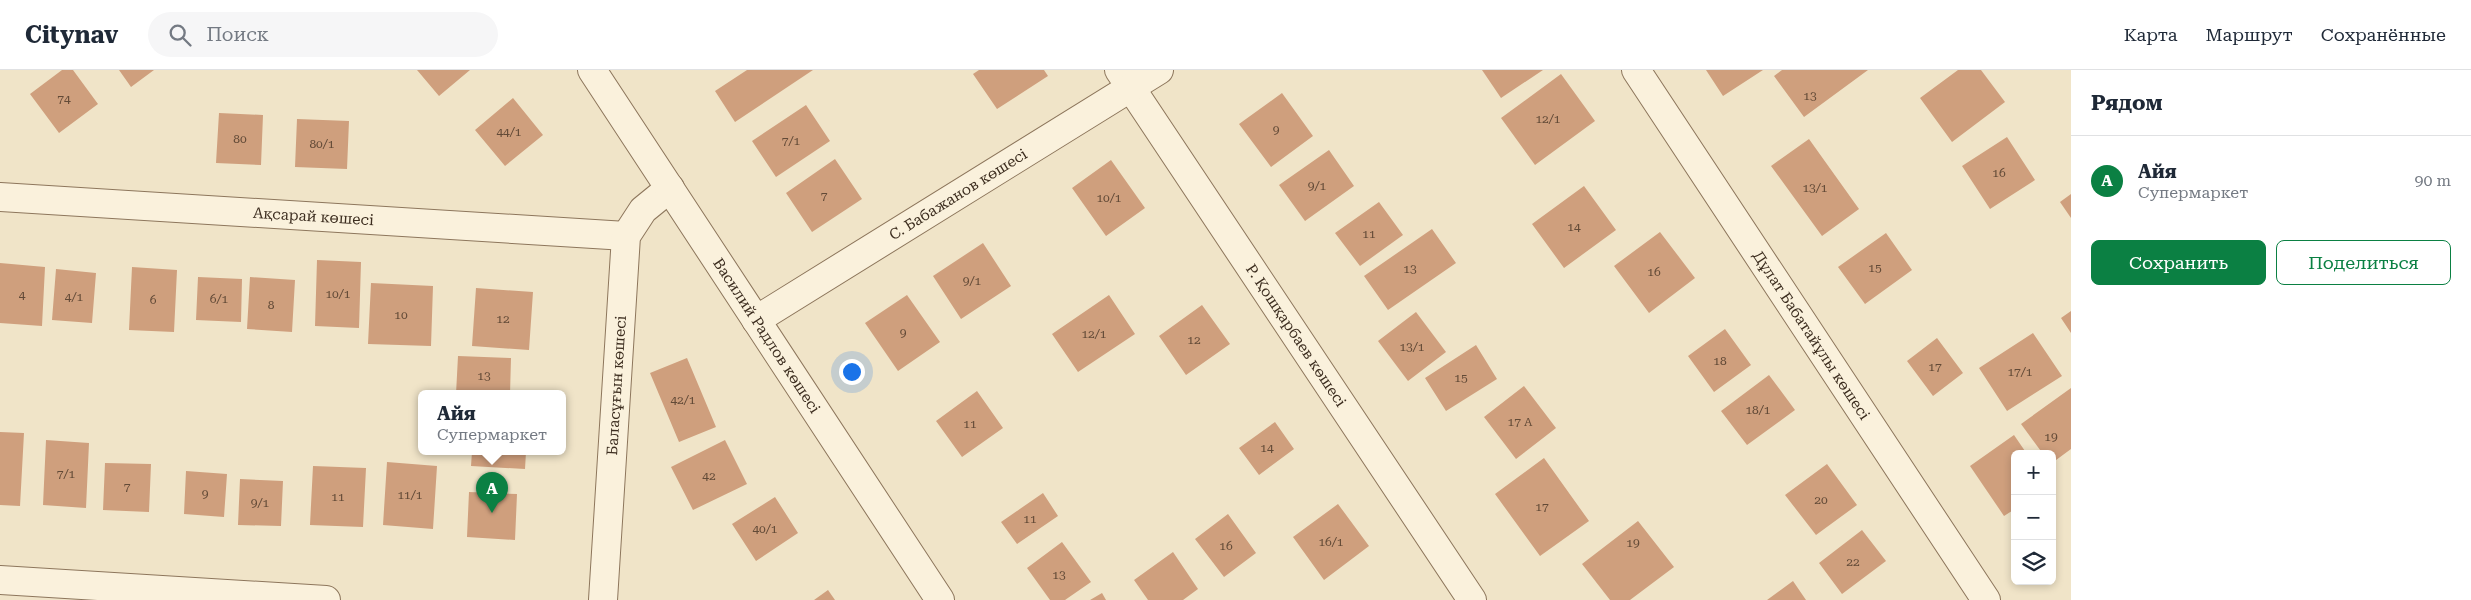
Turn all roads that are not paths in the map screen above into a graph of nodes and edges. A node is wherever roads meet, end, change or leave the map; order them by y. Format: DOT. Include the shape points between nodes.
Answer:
graph roads {
  1 [pos="592,70"];
  2 [pos="1159,70"];
  3 [pos="1636,70"];
  4 [pos="1125,79"];
  5 [pos="670,188"];
  6 [pos="0,197"];
  7 [pos="626,236"];
  8 [pos="756,320"];
  9 [pos="0,580"];
  10 [pos="326,600"];
  11 [pos="603,600"];
  12 [pos="940,600"];
  13 [pos="1472,600"];
  14 [pos="1986,600"];
  1 -- 5 [label="street, Василий Радлов көшесі"];
  2 -- 4 [label="street, С. Бабажанов көшесі"];
  3 -- 14 [label="street, Дұлат Бабатайұлы көшесі"];
  4 -- 8 [label="street, С. Бабажанов көшесі"];
  4 -- 13 [label="street, Р. Қошқарбаев көшесі"];
  5 -- 7 [label="street, Баласұғын көшесі" via="643,210"];
  5 -- 8 [label="street, Василий Радлов көшесі"];
  6 -- 7 [label="street, Ақсарай көшесі"];
  7 -- 11 [label="street, Баласұғын көшесі"];
  8 -- 12 [label="street, Василий Радлов көшесі"];
  9 -- 10 [label="street"];
}
